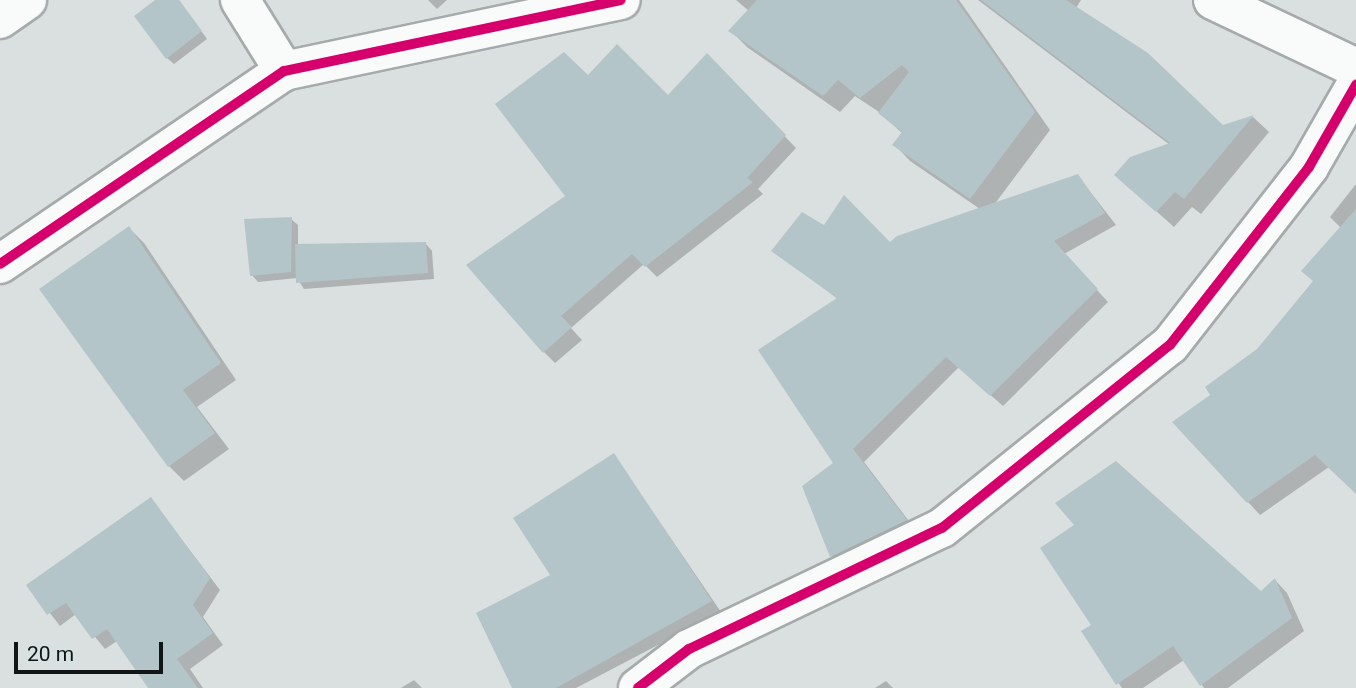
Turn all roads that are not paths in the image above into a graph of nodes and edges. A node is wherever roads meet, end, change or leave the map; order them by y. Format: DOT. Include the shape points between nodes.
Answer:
graph roads {
  1 [pos="27,0"];
  2 [pos="240,0"];
  3 [pos="621,0"];
  4 [pos="1236,5"];
  5 [pos="0,19"];
  6 [pos="1356,68"];
  7 [pos="284,71"];
  8 [pos="1356,85"];
  9 [pos="0,264"];
  10 [pos="639,688"];
  1 -- 5 [label="street"];
  2 -- 7 [label="street"];
  3 -- 7 [label="street"];
  4 -- 6 [label="street"];
  7 -- 9 [label="street"];
  8 -- 10 [label="street" via="1309,167 1170,345 942,528 689,649"];
}
